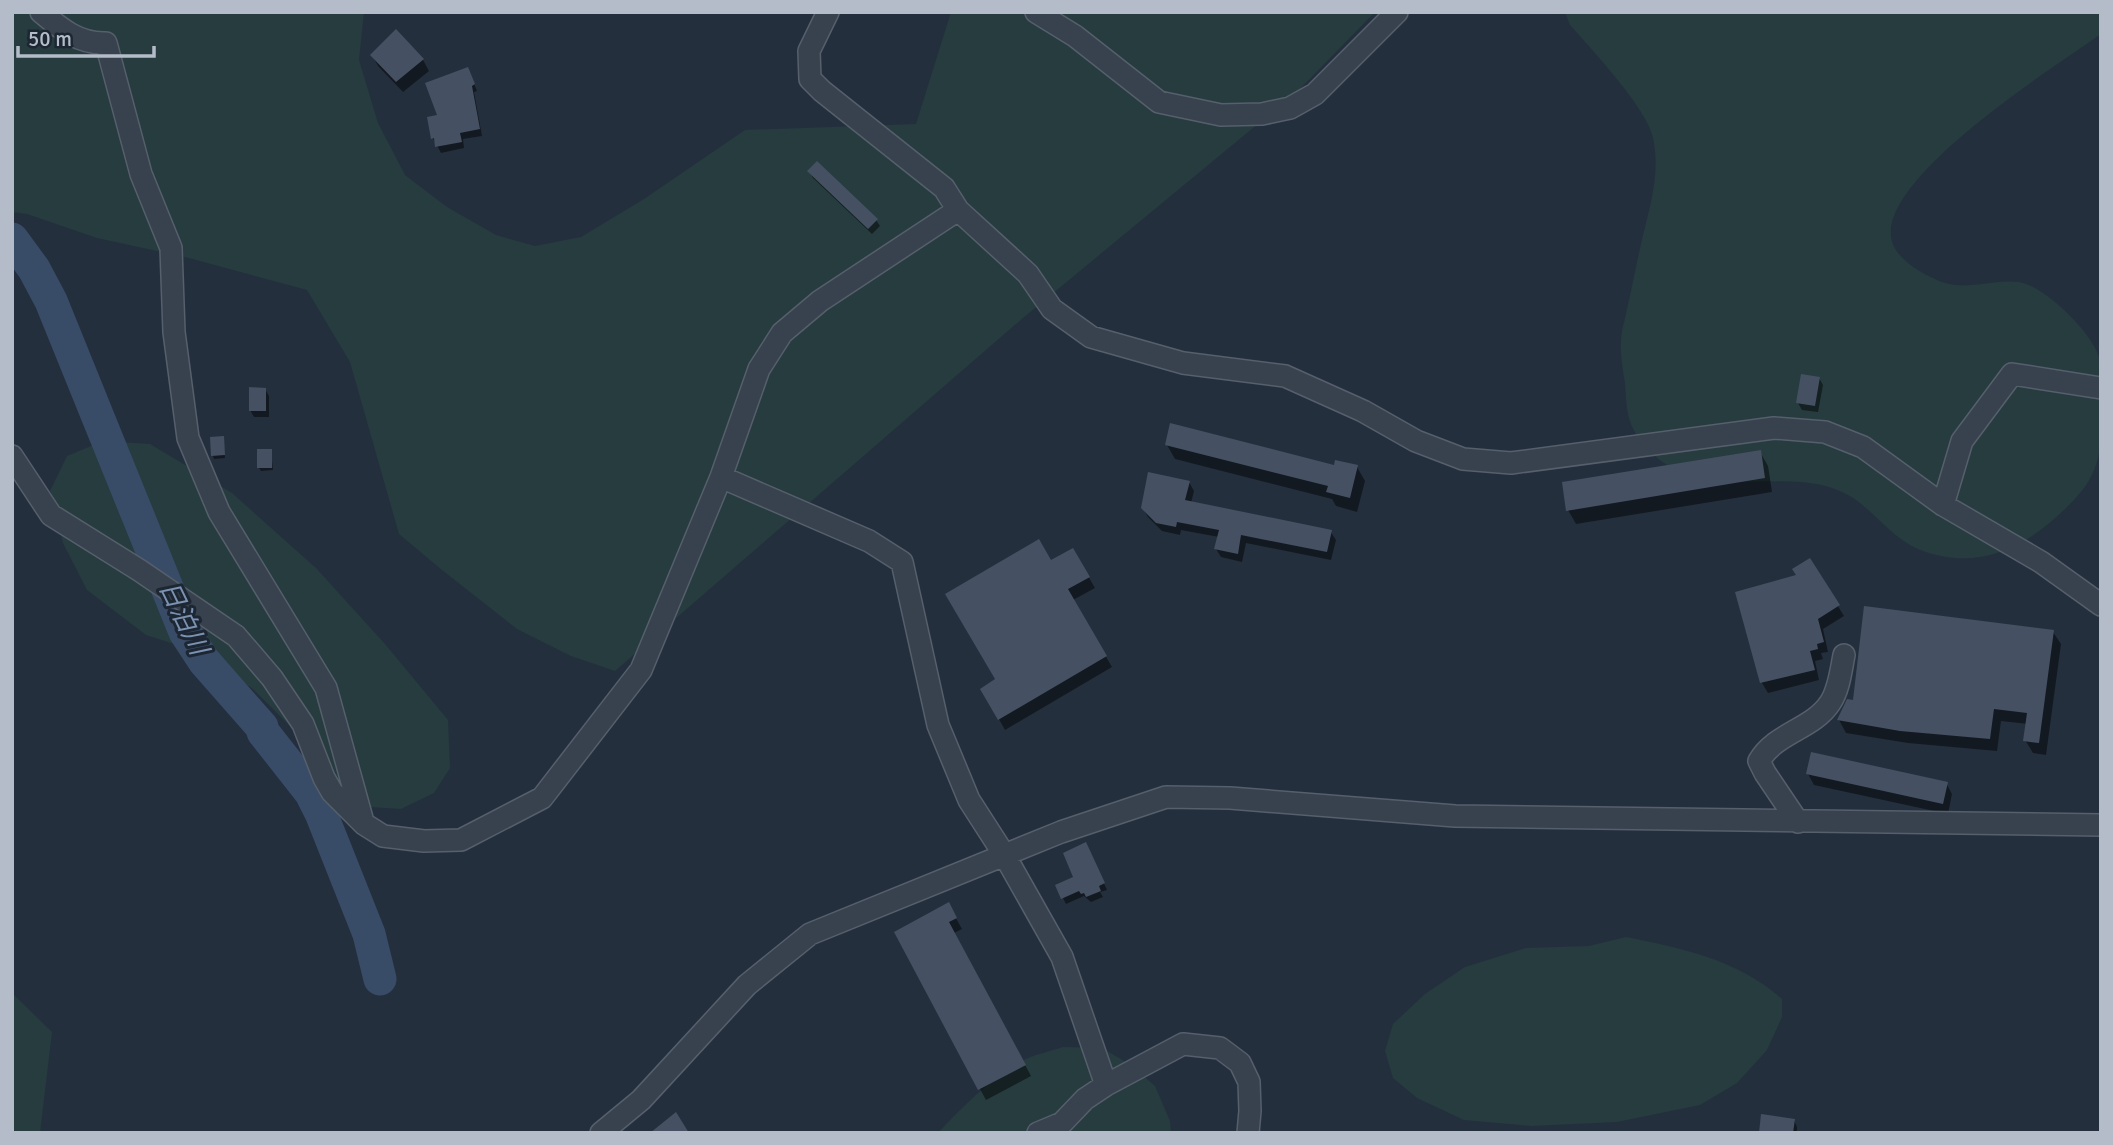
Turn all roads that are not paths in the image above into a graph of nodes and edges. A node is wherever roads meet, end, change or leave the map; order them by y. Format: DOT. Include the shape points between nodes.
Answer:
graph roads {
  1 [pos="41,12"];
  2 [pos="828,12"];
  3 [pos="1035,12"];
  4 [pos="1397,12"];
  5 [pos="958,210"];
  6 [pos="2101,388"];
  7 [pos="12,456"];
  8 [pos="721,477"];
  9 [pos="1942,505"];
  10 [pos="2101,605"];
  11 [pos="1844,655"];
  12 [pos="1798,822"];
  13 [pos="364,824"];
  14 [pos="2101,825"];
  15 [pos="1005,856"];
  16 [pos="1106,1085"];
  17 [pos="601,1133"];
  18 [pos="1038,1133"];
  19 [pos="1248,1133"];
  1 -- 13 [label="street" via="64,32 90,44 106,43 141,174 171,248 174,332 188,438 219,512 326,688"];
  2 -- 5 [label="street" via="809,51 810,79 944,188"];
  3 -- 4 [label="street" via="1075,36 1159,102 1221,115 1290,108 1315,94"];
  5 -- 8 [label="street" via="820,301 782,333 759,369"];
  5 -- 9 [label="street" via="1028,274 1052,309 1091,337 1183,362 1284,376 1463,459 1511,463 1774,428 1825,432 1863,447"];
  6 -- 9 [label="street" via="2012,374 1962,441"];
  7 -- 13 [label="street" via="51,514 236,636 303,724 332,792"];
  8 -- 13 [label="street" via="641,670 542,798 461,840 383,836"];
  8 -- 15 [label="street" via="869,541 902,562 938,724 969,800"];
  9 -- 10 [label="street" via="2041,562"];
  11 -- 12 [label="street" via="1833,700 1821,715 1766,749 1759,761"];
  12 -- 14 [label="street"];
  12 -- 15 [label="street" via="1455,816 1166,797"];
  15 -- 16 [label="street" via="1062,957"];
  15 -- 17 [label="street" via="810,934 747,985 641,1100"];
  16 -- 18 [label="street" via="1062,1123"];
  16 -- 19 [label="street" via="1184,1044 1220,1048 1240,1063 1249,1082"];
}
